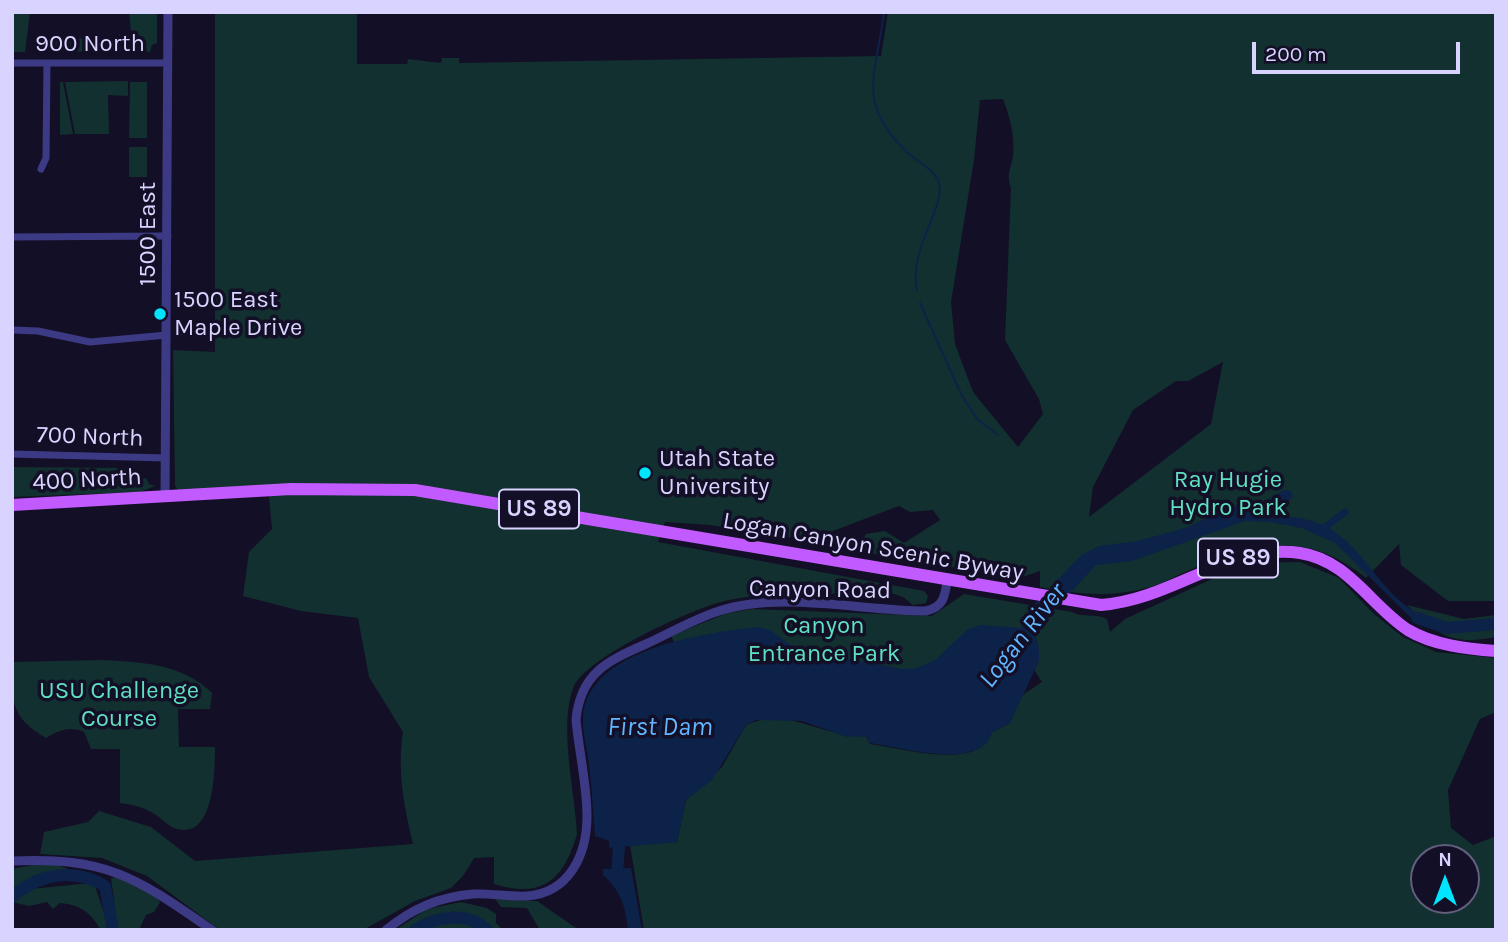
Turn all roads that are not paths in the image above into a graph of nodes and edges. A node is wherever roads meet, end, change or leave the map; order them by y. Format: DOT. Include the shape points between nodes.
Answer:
graph roads {
  1 [pos="168,12"];
  2 [pos="12,63"];
  3 [pos="47,63"];
  4 [pos="167,63"];
  5 [pos="41,169"];
  6 [pos="168,236"];
  7 [pos="12,237"];
  8 [pos="12,330"];
  9 [pos="167,335"];
  10 [pos="12,454"];
  11 [pos="166,458"];
  12 [pos="165,497"];
  13 [pos="12,505"];
  14 [pos="947,581"];
  15 [pos="1496,652"];
  16 [pos="12,861"];
  17 [pos="212,930"];
  18 [pos="386,930"];
  1 -- 4 [label="street, 1500 East"];
  2 -- 3 [label="street, 900 North"];
  3 -- 4 [label="street, 900 North"];
  3 -- 5 [label="street" via="46,158"];
  4 -- 6 [label="street, 1500 East"];
  6 -- 7 [label="street"];
  6 -- 9 [label="street, 1500 East"];
  8 -- 9 [label="street" via="90,342"];
  9 -- 11 [label="street, 1500 East"];
  10 -- 11 [label="street, 700 North"];
  11 -- 12 [label="street, 1500 East"];
  12 -- 13 [label="main road, 400 North / US 89"];
  12 -- 14 [label="main road, Logan Canyon Scenic Byway / US 89" via="302,489 415,490"];
  14 -- 15 [label="main road, Logan Canyon Scenic Byway / US 89" via="1073,602 1127,603 1166,591 1235,559 1262,552 1302,553 1357,582 1407,629 1434,641"];
  14 -- 18 [label="street, Canyon Road" via="943,600 926,611 791,604 719,611 603,665 582,689 577,705 587,816 575,869 560,887 527,896 472,894 439,900 410,911"];
  16 -- 17 [label="street" via="70,860 100,865 127,875"];
}
